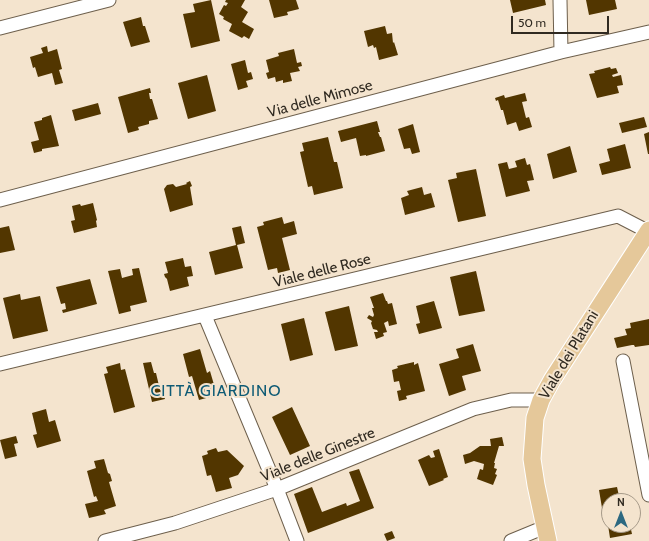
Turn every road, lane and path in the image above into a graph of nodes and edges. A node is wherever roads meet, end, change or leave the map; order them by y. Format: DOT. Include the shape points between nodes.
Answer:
graph roads {
  1 [pos="109,0"];
  2 [pos="560,0"];
  3 [pos="0,28"];
  4 [pos="649,32"];
  5 [pos="561,52"];
  6 [pos="0,200"];
  7 [pos="648,231"];
  8 [pos="205,316"];
  9 [pos="623,361"];
  10 [pos="0,364"];
  11 [pos="541,400"];
  12 [pos="277,489"];
  13 [pos="649,495"];
  14 [pos="546,534"];
  15 [pos="105,541"];
  16 [pos="297,541"];
  17 [pos="512,541"];
  1 -- 3 [label="street"];
  2 -- 5 [label="street"];
  4 -- 5 [label="street, Via delle Mimose"];
  5 -- 6 [label="street, Via delle Mimose"];
  7 -- 8 [label="street, Viale delle Rose" via="618,216"];
  7 -- 11 [label="main road, Viale dei Platani"];
  8 -- 10 [label="street, Viale delle Rose"];
  8 -- 12 [label="street"];
  9 -- 13 [label="street"];
  11 -- 12 [label="street, Viale delle Ginestre" via="511,400 473,408"];
  11 -- 14 [label="main road, Viale dei Platani" via="535,418 532,459"];
  12 -- 15 [label="street, Viale delle Ginestre" via="175,523"];
  12 -- 16 [label="street"];
  14 -- 17 [label="street"];
}
